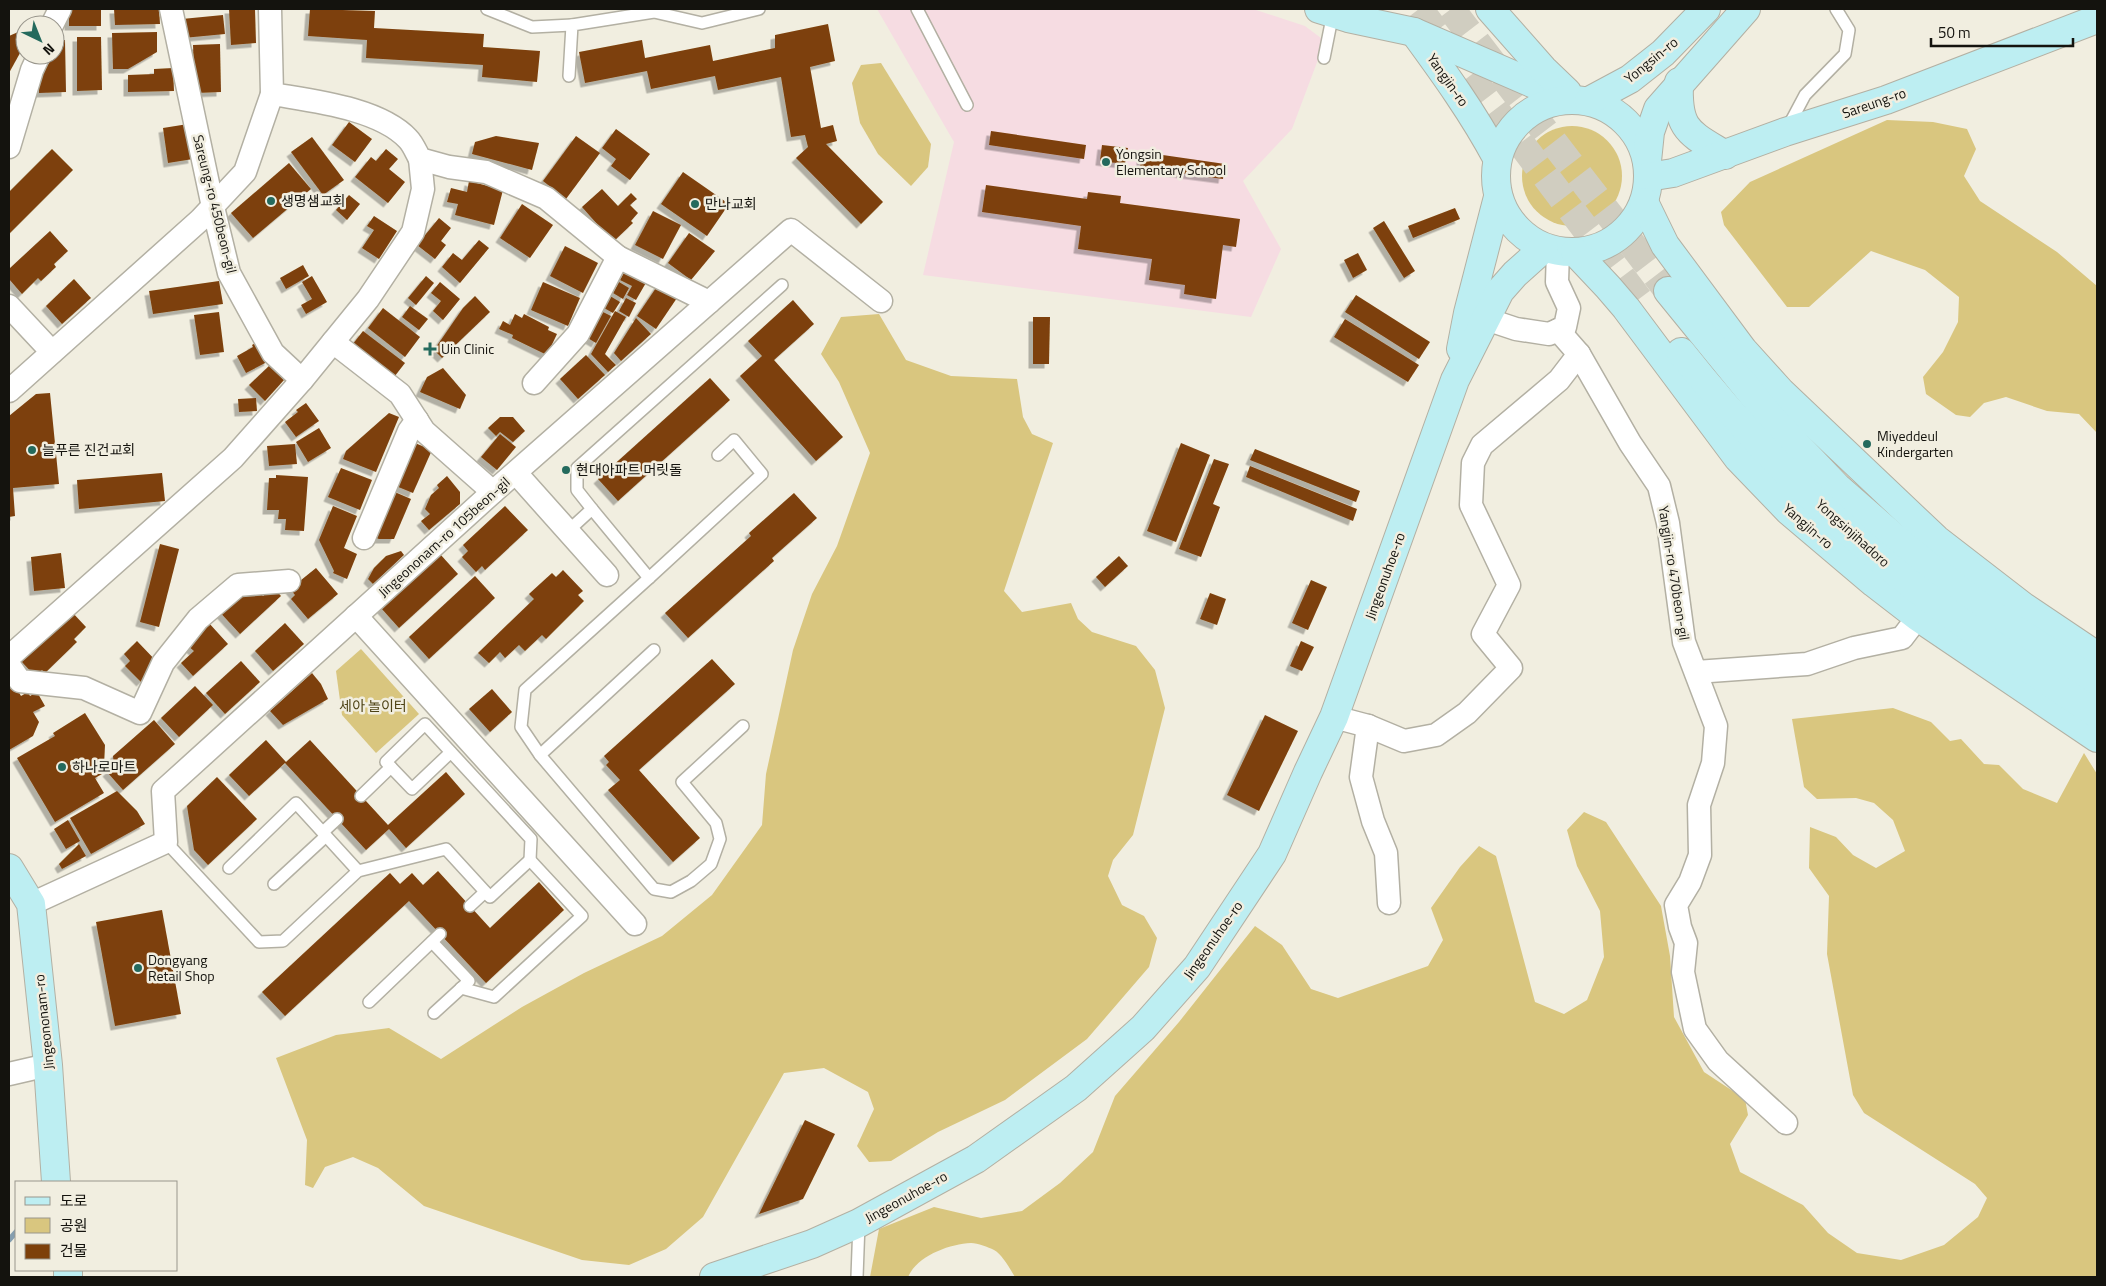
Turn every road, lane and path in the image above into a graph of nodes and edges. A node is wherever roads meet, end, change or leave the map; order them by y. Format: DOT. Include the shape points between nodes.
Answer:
graph roads {
  1 [pos="171,9"];
  2 [pos="270,9"];
  3 [pos="487,9"];
  4 [pos="759,9"];
  5 [pos="917,9"];
  6 [pos="1390,9"];
  7 [pos="1490,9"];
  8 [pos="1706,9"];
  9 [pos="1746,9"];
  10 [pos="1836,9"];
  11 [pos="1326,11"];
  12 [pos="2097,18"];
  13 [pos="572,25"];
  14 [pos="1414,32"];
  15 [pos="1324,58"];
  16 [pos="34,65"];
  17 [pos="569,76"];
  18 [pos="1680,82"];
  19 [pos="272,94"];
  20 [pos="1576,100"];
  21 [pos="967,105"];
  22 [pos="1785,132"];
  23 [pos="9,147"];
  24 [pos="1725,155"];
  25 [pos="420,158"];
  26 [pos="1497,158"];
  27 [pos="1646,180"];
  28 [pos="1498,197"];
  29 [pos="213,207"];
  30 [pos="1559,250"];
  31 [pos="618,257"];
  32 [pos="782,285"];
  33 [pos="1668,291"];
  34 [pos="882,301"];
  35 [pos="709,302"];
  36 [pos="9,306"];
  37 [pos="1647,310"];
  38 [pos="1486,319"];
  39 [pos="1558,330"];
  40 [pos="333,342"];
  41 [pos="52,352"];
  42 [pos="1579,354"];
  43 [pos="302,380"];
  44 [pos="1455,380"];
  45 [pos="534,383"];
  46 [pos="9,391"];
  47 [pos="417,420"];
  48 [pos="718,456"];
  49 [pos="516,473"];
  50 [pos="493,492"];
  51 [pos="592,509"];
  52 [pos="568,530"];
  53 [pos="364,538"];
  54 [pos="607,575"];
  55 [pos="649,578"];
  56 [pos="290,581"];
  57 [pos="356,616"];
  58 [pos="1918,617"];
  59 [pos="654,650"];
  60 [pos="2097,656"];
  61 [pos="9,657"];
  62 [pos="9,665"];
  63 [pos="1696,672"];
  64 [pos="2097,684"];
  65 [pos="2097,714"];
  66 [pos="1334,717"];
  67 [pos="743,726"];
  68 [pos="1368,726"];
  69 [pos="2097,738"];
  70 [pos="451,752"];
  71 [pos="540,754"];
  72 [pos="391,768"];
  73 [pos="361,796"];
  74 [pos="337,819"];
  75 [pos="324,834"];
  76 [pos="166,842"];
  77 [pos="530,860"];
  78 [pos="9,868"];
  79 [pos="229,868"];
  80 [pos="358,871"];
  81 [pos="274,884"];
  82 [pos="486,892"];
  83 [pos="1389,903"];
  84 [pos="31,904"];
  85 [pos="470,906"];
  86 [pos="634,924"];
  87 [pos="461,988"];
  88 [pos="369,1002"];
  89 [pos="434,1013"];
  90 [pos="48,1065"];
  91 [pos="9,1074"];
  92 [pos="1786,1123"];
  93 [pos="56,1181"];
  94 [pos="859,1223"];
  95 [pos="714,1277"];
  96 [pos="857,1277"];
  1 -- 29 [label="street, Sareung-ro 450beon-gil"];
  2 -- 19 [label="street"];
  3 -- 13 [label="lane" via="532,27"];
  4 -- 13 [label="lane" via="702,23 654,12"];
  5 -- 21 [label="lane"];
  6 -- 14 [label="main road, Yangjin-ro"];
  7 -- 20 [label="main road" via="1543,69"];
  8 -- 20 [label="main road, Yongsin-ro" via="1663,53 1630,79"];
  9 -- 18 [label="main road"];
  10 -- 22 [label="lane" via="1849,30 1845,54 1805,95"];
  11 -- 14 [label="main road"];
  11 -- 15 [label="lane"];
  12 -- 22 [label="main road, Sareung-ro" via="1886,100"];
  13 -- 17 [label="lane"];
  14 -- 20 [label="main road"];
  14 -- 26 [label="main road, Yangjin-ro" via="1484,133"];
  16 -- 23 [label="street"];
  18 -- 24 [label="main road" via="1683,122 1690,133"];
  18 -- 27 [label="main road" via="1658,109 1650,132"];
  19 -- 25 [label="street" via="346,108 383,121 407,138"];
  19 -- 29 [label="street" via="245,172"];
  20 -- 26 [label="main road" via="1541,106 1521,119 1506,136"];
  20 -- 27 [label="main road" via="1610,110 1628,124 1640,141"];
  22 -- 24 [label="main road, Sareung-ro"];
  24 -- 27 [label="main road, Sareung-ro"];
  25 -- 31 [label="street" via="450,167 486,172 546,198"];
  25 -- 40 [label="street" via="423,189 413,232 368,299"];
  26 -- 28 [label="main road" via="1495,178"];
  27 -- 30 [label="main road" via="1633,221 1617,237 1597,248"];
  27 -- 60 [label="main road" via="1666,245 1743,350 1782,392 1936,539 2024,607"];
  28 -- 30 [label="main road" via="1515,228 1529,239"];
  28 -- 44 [label="main road, Jingeonuhoe-ro" via="1468,313"];
  29 -- 41 [label="street"];
  29 -- 43 [label="street, Sareung-ro 450beon-gil" via="229,273 273,353"];
  30 -- 38 [label="main road, Jingeonuhoe-ro" via="1515,274 1500,291"];
  30 -- 39 [label="street" via="1557,282 1569,308 1565,327"];
  30 -- 58 [label="main road, Yangjin-ro" via="1614,294 1738,458 1790,511"];
  31 -- 35 [label="street"];
  31 -- 45 [label="street" via="578,334"];
  32 -- 51 [label="lane" via="577,468 577,490"];
  33 -- 64 [label="main road, Yongsinjihadoro" via="1773,420 1837,487 1910,551 1983,608"];
  34 -- 35 [label="street, Jingeononam-ro 105beon-gil" via="791,230"];
  35 -- 49 [label="street, Jingeononam-ro 105beon-gil"];
  36 -- 41 [label="street"];
  37 -- 65 [label="main road, Yongsinjihadoro" via="1757,439 1865,546 1967,627"];
  38 -- 39 [label="street" via="1516,329 1549,334"];
  38 -- 44 [label="main road, Jingeonuhoe-ro"];
  39 -- 42 [label="street, Yangjin-ro 470beon-gil"];
  40 -- 43 [label="street"];
  40 -- 47 [label="street" via="400,394"];
  41 -- 46 [label="street"];
  42 -- 63 [label="street, Yangjin-ro 470beon-gil" via="1630,444 1659,486 1668,523 1684,642"];
  42 -- 68 [label="street" via="1559,380 1482,445 1473,463 1471,505 1510,585 1483,634 1511,668 1467,713 1436,735 1404,740"];
  43 -- 61 [label="street" via="233,458"];
  44 -- 66 [label="main road, Jingeonuhoe-ro"];
  47 -- 50 [label="street" via="424,431"];
  47 -- 53 [label="street" via="409,430"];
  48 -- 55 [label="lane" via="734,440 762,474"];
  49 -- 50 [label="street, Jingeononam-ro 105beon-gil"];
  49 -- 52 [label="street"];
  50 -- 57 [label="street, Jingeononam-ro 105beon-gil"];
  51 -- 52 [label="lane"];
  51 -- 55 [label="lane"];
  52 -- 54 [label="street"];
  55 -- 71 [label="lane" via="525,690 521,727"];
  56 -- 62 [label="street" via="238,585 198,619 163,663 140,712 84,688 20,681"];
  57 -- 76 [label="street, Jingeononam-ro 105beon-gil" via="163,791"];
  57 -- 86 [label="street"];
  58 -- 63 [label="street" via="1902,638 1854,648 1807,664"];
  58 -- 69 [label="main road, Yangjin-ro"];
  59 -- 71 [label="lane"];
  63 -- 92 [label="street, Yangjin-ro 470beon-gil" via="1716,726 1713,763 1700,805 1700,855 1676,906 1686,944 1683,972 1695,1029 1718,1061"];
  66 -- 68 [label="street"];
  66 -- 94 [label="main road, Jingeonuhoe-ro" via="1272,854 1197,967 1144,1028 1076,1088 976,1159"];
  67 -- 71 [label="lane" via="682,782 716,823 720,839 710,864 691,881 671,892 654,889"];
  68 -- 83 [label="street" via="1361,777 1386,853"];
  70 -- 72 [label="lane" via="412,789"];
  70 -- 72 [label="lane" via="425,724 386,762"];
  70 -- 77 [label="lane" via="531,839"];
  72 -- 73 [label="lane"];
  74 -- 75 [label="lane"];
  75 -- 79 [label="lane" via="296,803"];
  75 -- 80 [label="lane"];
  75 -- 81 [label="lane"];
  76 -- 80 [label="lane" via="259,942 283,941"];
  76 -- 84 [label="street"];
  77 -- 82 [label="lane" via="490,897"];
  77 -- 87 [label="lane" via="582,916 494,997"];
  78 -- 84 [label="main road, Jingeononam-ro"];
  80 -- 82 [label="lane" via="446,849"];
  82 -- 85 [label="lane"];
  84 -- 90 [label="main road, Jingeononam-ro"];
  87 -- 88 [label="lane" via="469,981 436,938"];
  87 -- 89 [label="lane"];
  90 -- 91 [label="street"];
  90 -- 93 [label="main road, Jingeononam-ro"];
  94 -- 95 [label="main road, Jingeonuhoe-ro" via="812,1244"];
  94 -- 96 [label="lane"];
}
